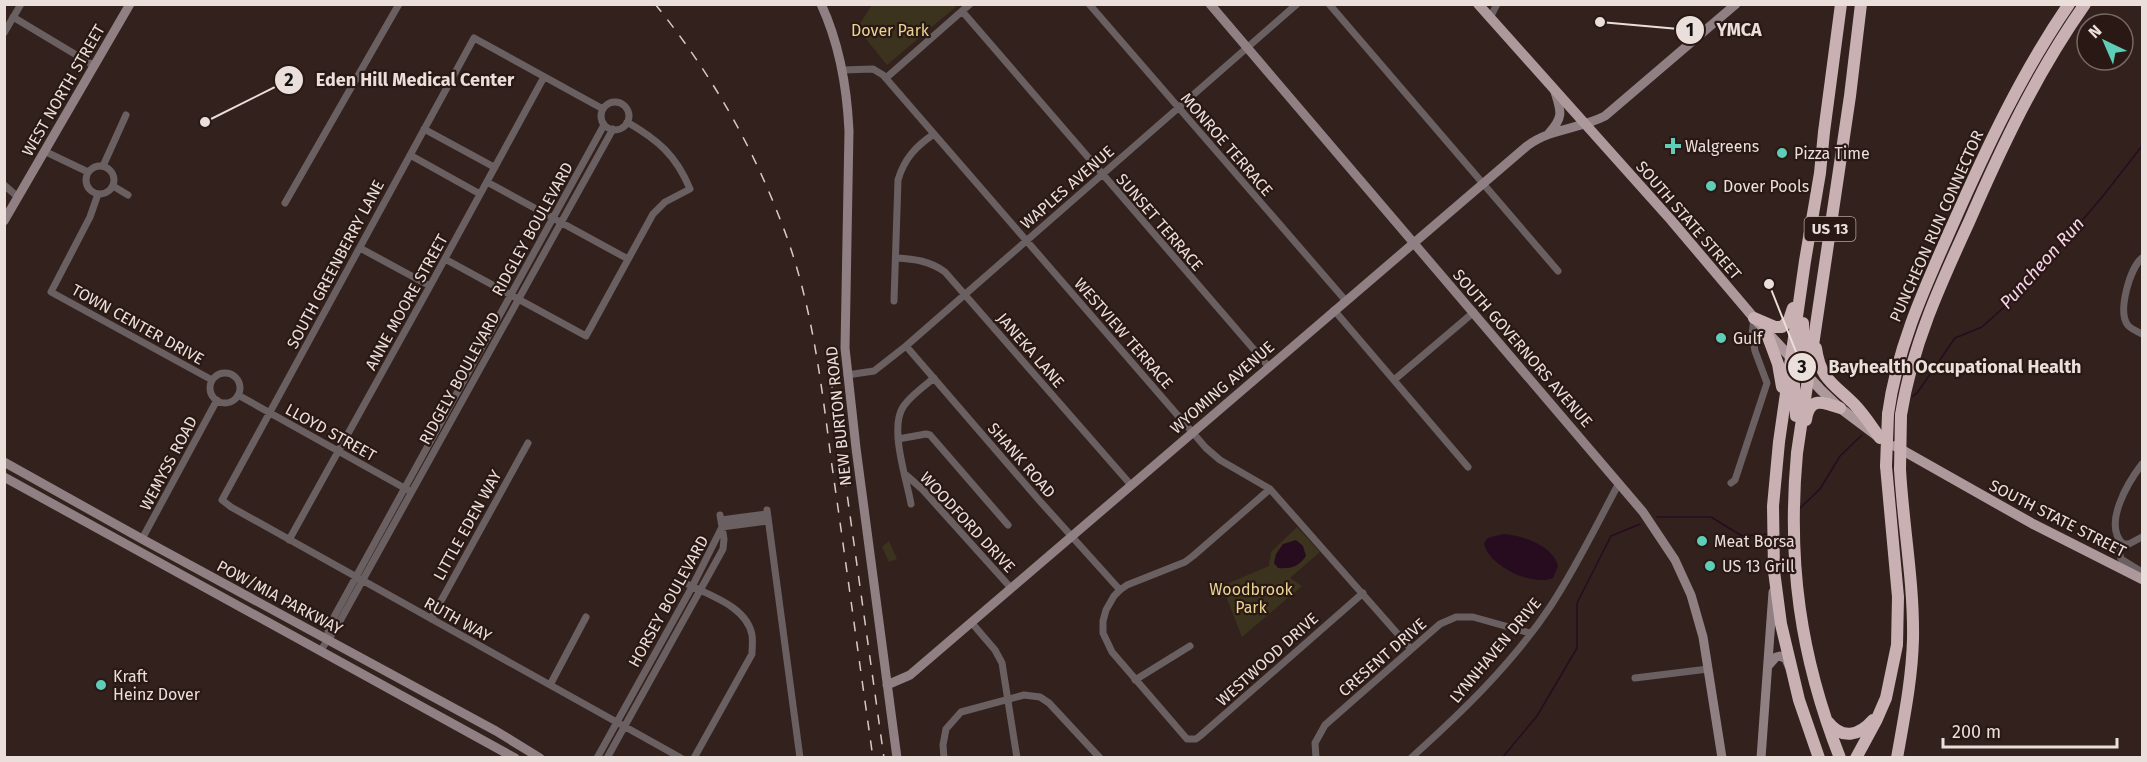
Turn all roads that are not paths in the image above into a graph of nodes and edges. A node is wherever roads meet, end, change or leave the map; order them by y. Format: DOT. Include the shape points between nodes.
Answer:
graph roads {
  1 [pos="21,4"];
  2 [pos="130,4"];
  3 [pos="399,4"];
  4 [pos="821,4"];
  5 [pos="970,4"];
  6 [pos="1089,4"];
  7 [pos="1210,4"];
  8 [pos="1297,4"];
  9 [pos="1329,4"];
  10 [pos="1478,4"];
  11 [pos="1497,4"];
  12 [pos="1736,4"];
  13 [pos="1861,4"];
  14 [pos="2069,4"];
  15 [pos="2085,4"];
  16 [pos="1841,6"];
  17 [pos="962,11"];
  18 [pos="14,17"];
  19 [pos="1490,18"];
  20 [pos="4,33"];
  21 [pos="1248,49"];
  22 [pos="93,66"];
  23 [pos="843,70"];
  24 [pos="544,77"];
  25 [pos="886,78"];
  26 [pos="1554,89"];
  27 [pos="1850,96"];
  28 [pos="1178,108"];
  29 [pos="603,109"];
  30 [pos="126,115"];
  31 [pos="627,122"];
  32 [pos="1584,123"];
  33 [pos="604,125"];
  34 [pos="424,129"];
  35 [pos="613,129"];
  36 [pos="1548,133"];
  37 [pos="934,134"];
  38 [pos="44,151"];
  39 [pos="410,155"];
  40 [pos="103,166"];
  41 [pos="494,167"];
  42 [pos="88,172"];
  43 [pos="1820,173"];
  44 [pos="1102,175"];
  45 [pos="487,182"];
  46 [pos="1484,183"];
  47 [pos="4,185"];
  48 [pos="113,186"];
  49 [pos="98,194"];
  50 [pos="480,194"];
  51 [pos="128,195"];
  52 [pos="18,197"];
  53 [pos="285,203"];
  54 [pos="552,219"];
  55 [pos="4,221"];
  56 [pos="561,224"];
  57 [pos="1026,241"];
  58 [pos="1413,244"];
  59 [pos="360,248"];
  60 [pos="896,258"];
  61 [pos="2142,258"];
  62 [pos="445,259"];
  63 [pos="628,260"];
  64 [pos="1804,261"];
  65 [pos="1558,271"];
  66 [pos="430,286"];
  67 [pos="511,295"];
  68 [pos="965,295"];
  69 [pos="519,299"];
  70 [pos="894,301"];
  71 [pos="1346,301"];
  72 [pos="1334,310"];
  73 [pos="1474,312"];
  74 [pos="1754,318"];
  75 [pos="1765,329"];
  76 [pos="1815,331"];
  77 [pos="2142,334"];
  78 [pos="906,346"];
  79 [pos="1791,356"];
  80 [pos="1269,367"];
  81 [pos="475,369"];
  82 [pos="847,375"];
  83 [pos="1808,376"];
  84 [pos="465,378"];
  85 [pos="934,378"];
  86 [pos="212,380"];
  87 [pos="1394,380"];
  88 [pos="238,395"];
  89 [pos="218,400"];
  90 [pos="1784,400"];
  91 [pos="1840,408"];
  92 [pos="270,413"];
  93 [pos="1192,432"];
  94 [pos="1880,438"];
  95 [pos="898,439"];
  96 [pos="528,443"];
  97 [pos="338,451"];
  98 [pos="1797,453"];
  99 [pos="4,462"];
  100 [pos="2142,464"];
  101 [pos="1468,467"];
  102 [pos="906,475"];
  103 [pos="4,477"];
  104 [pos="1619,483"];
  105 [pos="1731,483"];
  106 [pos="1131,485"];
  107 [pos="1270,489"];
  108 [pos="408,490"];
  109 [pos="1793,495"];
  110 [pos="223,503"];
  111 [pos="911,504"];
  112 [pos="721,521"];
  113 [pos="1008,525"];
  114 [pos="1072,536"];
  115 [pos="2142,537"];
  116 [pos="142,539"];
  117 [pos="289,540"];
  118 [pos="2123,544"];
  119 [pos="128,545"];
  120 [pos="2119,551"];
  121 [pos="2113,563"];
  122 [pos="1774,571"];
  123 [pos="2142,572"];
  124 [pos="359,579"];
  125 [pos="2142,579"];
  126 [pos="689,585"];
  127 [pos="1011,588"];
  128 [pos="700,590"];
  129 [pos="1120,590"];
  130 [pos="1363,593"];
  131 [pos="586,617"];
  132 [pos="431,619"];
  133 [pos="971,622"];
  134 [pos="1530,633"];
  135 [pos="327,639"];
  136 [pos="1190,646"];
  137 [pos="1411,649"];
  138 [pos="320,651"];
  139 [pos="1768,666"];
  140 [pos="1790,668"];
  141 [pos="1708,669"];
  142 [pos="1635,678"];
  143 [pos="1136,680"];
  144 [pos="550,685"];
  145 [pos="887,685"];
  146 [pos="1009,698"];
  147 [pos="1882,707"];
  148 [pos="1824,715"];
  149 [pos="617,721"];
  150 [pos="625,725"];
  151 [pos="514,758"];
  152 [pos="540,758"];
  153 [pos="597,758"];
  154 [pos="607,758"];
  155 [pos="681,758"];
  156 [pos="694,758"];
  157 [pos="800,758"];
  158 [pos="897,758"];
  159 [pos="944,758"];
  160 [pos="1017,758"];
  161 [pos="1100,758"];
  162 [pos="1316,758"];
  163 [pos="1411,758"];
  164 [pos="1722,758"];
  165 [pos="1761,758"];
  166 [pos="1819,758"];
  167 [pos="1840,758"];
  168 [pos="1856,758"];
  169 [pos="1897,758"];
  1 -- 18 [label="street"];
  2 -- 22 [label="main road, WEST NORTH STREET"];
  3 -- 53 [label="street"];
  4 -- 23 [label="main road, NEW BURTON ROAD"];
  5 -- 17 [label="street"];
  6 -- 28 [label="street, MONROE TERRACE"];
  7 -- 21 [label="main road, SOUTH GOVERNORS AVENUE"];
  8 -- 21 [label="street, WAPLES AVENUE"];
  9 -- 46 [label="street"];
  10 -- 19 [label="main road, SOUTH STATE STREET"];
  11 -- 19 [label="street"];
  12 -- 32 [label="main road, WYOMING AVENUE" via="1605,116"];
  13 -- 27 [label="highway, US 13"];
  14 -- 147 [label="highway, PUNCHEON RUN CONNECTOR, bridge" via="2006,110 1903,342 1888,414 1886,466 1899,631"];
  15 -- 169 [label="highway, PUNCHEON RUN CONNECTOR, bridge" via="2000,152 1918,341 1901,415 1900,469 1913,636"];
  16 -- 27 [label="highway" via="1843,30 1836,79 1840,92"];
  16 -- 43 [label="highway, US 13"];
  17 -- 25 [label="street"];
  17 -- 44 [label="street, SUNSET TERRACE"];
  18 -- 20 [label="street"];
  18 -- 22 [label="street"];
  19 -- 26 [label="main road, SOUTH STATE STREET"];
  21 -- 28 [label="street, WAPLES AVENUE"];
  21 -- 58 [label="main road, SOUTH GOVERNORS AVENUE"];
  22 -- 38 [label="main road, WEST NORTH STREET"];
  23 -- 25 [label="street" via="873,69"];
  23 -- 82 [label="main road, NEW BURTON ROAD" via="849,131 844,316"];
  24 -- 29 [label="street"];
  24 -- 34 [label="street, SOUTH GREENBERRY LANE" via="474,38"];
  24 -- 41 [label="street, ANNE MOORE STREET"];
  25 -- 37 [label="street, WESTVIEW TERRACE"];
  26 -- 32 [label="main road, SOUTH STATE STREET"];
  26 -- 36 [label="main road" via="1560,116"];
  27 -- 76 [label="highway, US 13"];
  28 -- 44 [label="street, WAPLES AVENUE"];
  28 -- 71 [label="street, MONROE TERRACE"];
  29 -- 31 [label="street" via="613,102 622,104 628,111"];
  29 -- 33 [label="street"];
  30 -- 40 [label="street"];
  31 -- 35 [label="street"];
  31 -- 63 [label="street" via="666,149 690,189 665,202 653,214"];
  32 -- 36 [label="main road, WYOMING AVENUE"];
  32 -- 74 [label="main road, SOUTH STATE STREET"];
  33 -- 35 [label="street"];
  33 -- 54 [label="street, RIDGLEY BOULEVARD"];
  34 -- 39 [label="street, SOUTH GREENBERRY LANE"];
  34 -- 41 [label="street"];
  35 -- 56 [label="street, RIDGELY BOULEVARD"];
  36 -- 46 [label="main road, WYOMING AVENUE"];
  37 -- 57 [label="street, WESTVIEW TERRACE"];
  37 -- 60 [label="street" via="902,165 898,180"];
  38 -- 42 [label="street"];
  38 -- 52 [label="main road, WEST NORTH STREET"];
  39 -- 50 [label="street"];
  39 -- 59 [label="street, SOUTH GREENBERRY LANE"];
  40 -- 42 [label="street"];
  40 -- 48 [label="street" via="113,175"];
  41 -- 45 [label="street, ANNE MOORE STREET"];
  42 -- 49 [label="street" via="87,186"];
  43 -- 64 [label="highway, US 13"];
  43 -- 83 [label="highway" via="1802,337"];
  44 -- 57 [label="street, WAPLES AVENUE"];
  44 -- 80 [label="street, SUNSET TERRACE"];
  45 -- 50 [label="street, ANNE MOORE STREET"];
  45 -- 54 [label="street"];
  46 -- 58 [label="main road, WYOMING AVENUE"];
  46 -- 65 [label="street"];
  47 -- 52 [label="street"];
  48 -- 49 [label="street" via="107,193"];
  48 -- 51 [label="street"];
  49 -- 86 [label="street, TOWN CENTER DRIVE" via="51,292"];
  50 -- 62 [label="street, ANNE MOORE STREET"];
  52 -- 55 [label="main road, WEST NORTH STREET"];
  54 -- 56 [label="street"];
  54 -- 67 [label="street, RIDGLEY BOULEVARD"];
  56 -- 63 [label="street"];
  56 -- 69 [label="street, RIDGELY BOULEVARD"];
  57 -- 68 [label="street, WAPLES AVENUE"];
  57 -- 93 [label="street, WESTVIEW TERRACE"];
  58 -- 71 [label="main road, WYOMING AVENUE"];
  58 -- 73 [label="main road, SOUTH GOVERNORS AVENUE"];
  59 -- 66 [label="street"];
  59 -- 92 [label="street, SOUTH GREENBERRY LANE"];
  60 -- 68 [label="street, JANEKA LANE" via="920,259 937,266"];
  60 -- 70 [label="street"];
  61 -- 77 [label="street" via="2129,279 2123,316 2128,327"];
  62 -- 66 [label="street, ANNE MOORE STREET"];
  62 -- 67 [label="street"];
  63 -- 69 [label="street" via="586,336"];
  64 -- 74 [label="highway" via="1787,324 1779,327"];
  64 -- 79 [label="highway, US 13"];
  66 -- 97 [label="street, ANNE MOORE STREET"];
  67 -- 69 [label="street"];
  67 -- 81 [label="street, RIDGLEY BOULEVARD"];
  68 -- 78 [label="street, WAPLES AVENUE"];
  68 -- 106 [label="street, JANEKA LANE"];
  69 -- 81 [label="street, RIDGELY BOULEVARD"];
  71 -- 72 [label="main road, WYOMING AVENUE"];
  72 -- 80 [label="main road, WYOMING AVENUE"];
  72 -- 87 [label="street"];
  73 -- 87 [label="street"];
  73 -- 104 [label="main road, SOUTH GOVERNORS AVENUE"];
  74 -- 75 [label="main road, SOUTH STATE STREET"];
  74 -- 105 [label="street" via="1755,351 1767,383"];
  75 -- 79 [label="main road, SOUTH STATE STREET"];
  75 -- 90 [label="highway" via="1778,364"];
  76 -- 83 [label="highway, US 13"];
  76 -- 94 [label="highway" via="1818,359 1825,377 1855,405"];
  78 -- 82 [label="street, WAPLES AVENUE" via="874,371"];
  78 -- 85 [label="street, SHANK ROAD"];
  79 -- 83 [label="main road, SOUTH STATE STREET"];
  79 -- 90 [label="highway, US 13"];
  79 -- 98 [label="highway"];
  80 -- 93 [label="main road, WYOMING AVENUE"];
  81 -- 84 [label="street, RIDGLEY BOULEVARD"];
  81 -- 108 [label="street, RIDGELY BOULEVARD"];
  82 -- 145 [label="main road, NEW BURTON ROAD"];
  83 -- 91 [label="main road, SOUTH STATE STREET"];
  83 -- 98 [label="highway, US 13"];
  84 -- 108 [label="street, RIDGELY BOULEVARD"];
  85 -- 95 [label="street" via="903,407 898,417"];
  85 -- 114 [label="street, SHANK ROAD"];
  86 -- 88 [label="street" via="224,373 232,375 240,386"];
  86 -- 89 [label="street" via="210,389"];
  87 -- 101 [label="street"];
  88 -- 89 [label="street" via="226,402"];
  88 -- 92 [label="street, LLOYD STREET"];
  89 -- 116 [label="street, WEMYSS ROAD"];
  90 -- 122 [label="highway, US 13" via="1773,506"];
  91 -- 94 [label="main road, SOUTH STATE STREET"];
  91 -- 109 [label="highway" via="1822,402 1808,410"];
  92 -- 97 [label="street, LLOYD STREET"];
  92 -- 110 [label="street, SOUTH GREENBERRY LANE"];
  93 -- 106 [label="main road, WYOMING AVENUE"];
  93 -- 107 [label="street, WESTVIEW TERRACE" via="1220,460"];
  94 -- 121 [label="main road, SOUTH STATE STREET" via="2033,524"];
  95 -- 102 [label="street"];
  95 -- 113 [label="street, WOODFORD DRIVE" via="930,435"];
  96 -- 132 [label="street, LITTLE EDEN WAY"];
  97 -- 108 [label="street, LLOYD STREET"];
  97 -- 117 [label="street, ANNE MOORE STREET"];
  98 -- 109 [label="highway, US 13"];
  99 -- 116 [label="main road, POW/MIA PARKWAY"];
  100 -- 118 [label="street" via="2115,514 2115,528"];
  102 -- 111 [label="street"];
  102 -- 127 [label="street, WOODFORD DRIVE"];
  103 -- 119 [label="main road, POW/MIA PARKWAY"];
  104 -- 134 [label="street, LYNNHAVEN DRIVE" via="1558,595"];
  104 -- 141 [label="main road, SOUTH GOVERNORS AVENUE" via="1675,560 1703,637"];
  106 -- 114 [label="main road, WYOMING AVENUE"];
  107 -- 129 [label="street" via="1185,562"];
  107 -- 130 [label="street, WESTVIEW TERRACE"];
  108 -- 124 [label="street, RIDGELY BOULEVARD"];
  109 -- 148 [label="highway, US 13" via="1793,548 1800,611"];
  110 -- 117 [label="street, RUTH WAY"];
  112 -- 126 [label="street, HORSEY BOULEVARD"];
  112 -- 128 [label="street, HORSEY BOULEVARD" via="723,549"];
  112 -- 157 [label="street" via="768,515"];
  114 -- 127 [label="main road, WYOMING AVENUE"];
  114 -- 129 [label="street, SHANK ROAD"];
  115 -- 118 [label="street"];
  116 -- 119 [label="main road"];
  116 -- 135 [label="main road, POW/MIA PARKWAY"];
  117 -- 124 [label="street, RUTH WAY"];
  118 -- 120 [label="street"];
  119 -- 138 [label="main road, POW/MIA PARKWAY"];
  120 -- 121 [label="street"];
  120 -- 123 [label="street" via="2121,560"];
  121 -- 125 [label="main road, SOUTH STATE STREET"];
  122 -- 139 [label="main road"];
  122 -- 140 [label="highway, US 13"];
  124 -- 132 [label="street, RUTH WAY"];
  124 -- 135 [label="street, RIDGELY BOULEVARD"];
  126 -- 128 [label="street"];
  126 -- 149 [label="street, HORSEY BOULEVARD"];
  127 -- 133 [label="main road, WYOMING AVENUE"];
  128 -- 150 [label="street, HORSEY BOULEVARD"];
  128 -- 156 [label="street" via="733,608 747,620 753,635 752,654"];
  129 -- 143 [label="street" via="1106,610 1103,633 1112,652"];
  130 -- 137 [label="street, WESTVIEW TERRACE"];
  130 -- 143 [label="street, WESTWOOD DRIVE" via="1196,739 1187,739"];
  131 -- 144 [label="street"];
  132 -- 144 [label="street, RUTH WAY"];
  133 -- 145 [label="main road, WYOMING AVENUE" via="910,675"];
  133 -- 146 [label="street" via="999,656"];
  134 -- 137 [label="street, CRESENT DRIVE" via="1464,616 1448,619"];
  134 -- 163 [label="street, LYNNHAVEN DRIVE" via="1473,699"];
  135 -- 138 [label="street, RIDGELY BOULEVARD"];
  135 -- 152 [label="main road, POW/MIA PARKWAY"];
  136 -- 143 [label="street"];
  137 -- 162 [label="street, CRESENT DRIVE" via="1325,725 1315,743"];
  138 -- 151 [label="main road, POW/MIA PARKWAY"];
  139 -- 140 [label="main road" via="1780,656"];
  139 -- 165 [label="main road"];
  140 -- 166 [label="highway, US 13"];
  141 -- 142 [label="street"];
  141 -- 164 [label="main road, SOUTH GOVERNORS AVENUE"];
  144 -- 149 [label="street, RUTH WAY"];
  145 -- 158 [label="main road, NEW BURTON ROAD"];
  146 -- 159 [label="street" via="956,716 943,736"];
  146 -- 160 [label="street"];
  146 -- 161 [label="street" via="1033,695 1049,703"];
  147 -- 148 [label="highway" via="1866,728 1849,735 1833,728"];
  147 -- 168 [label="highway, PUNCHEON RUN CONNECTOR"];
  148 -- 167 [label="highway, US 13"];
  149 -- 150 [label="street, RUTH WAY"];
  149 -- 153 [label="street, HORSEY BOULEVARD"];
  150 -- 154 [label="street, HORSEY BOULEVARD"];
  150 -- 155 [label="street, RUTH WAY"];
}
